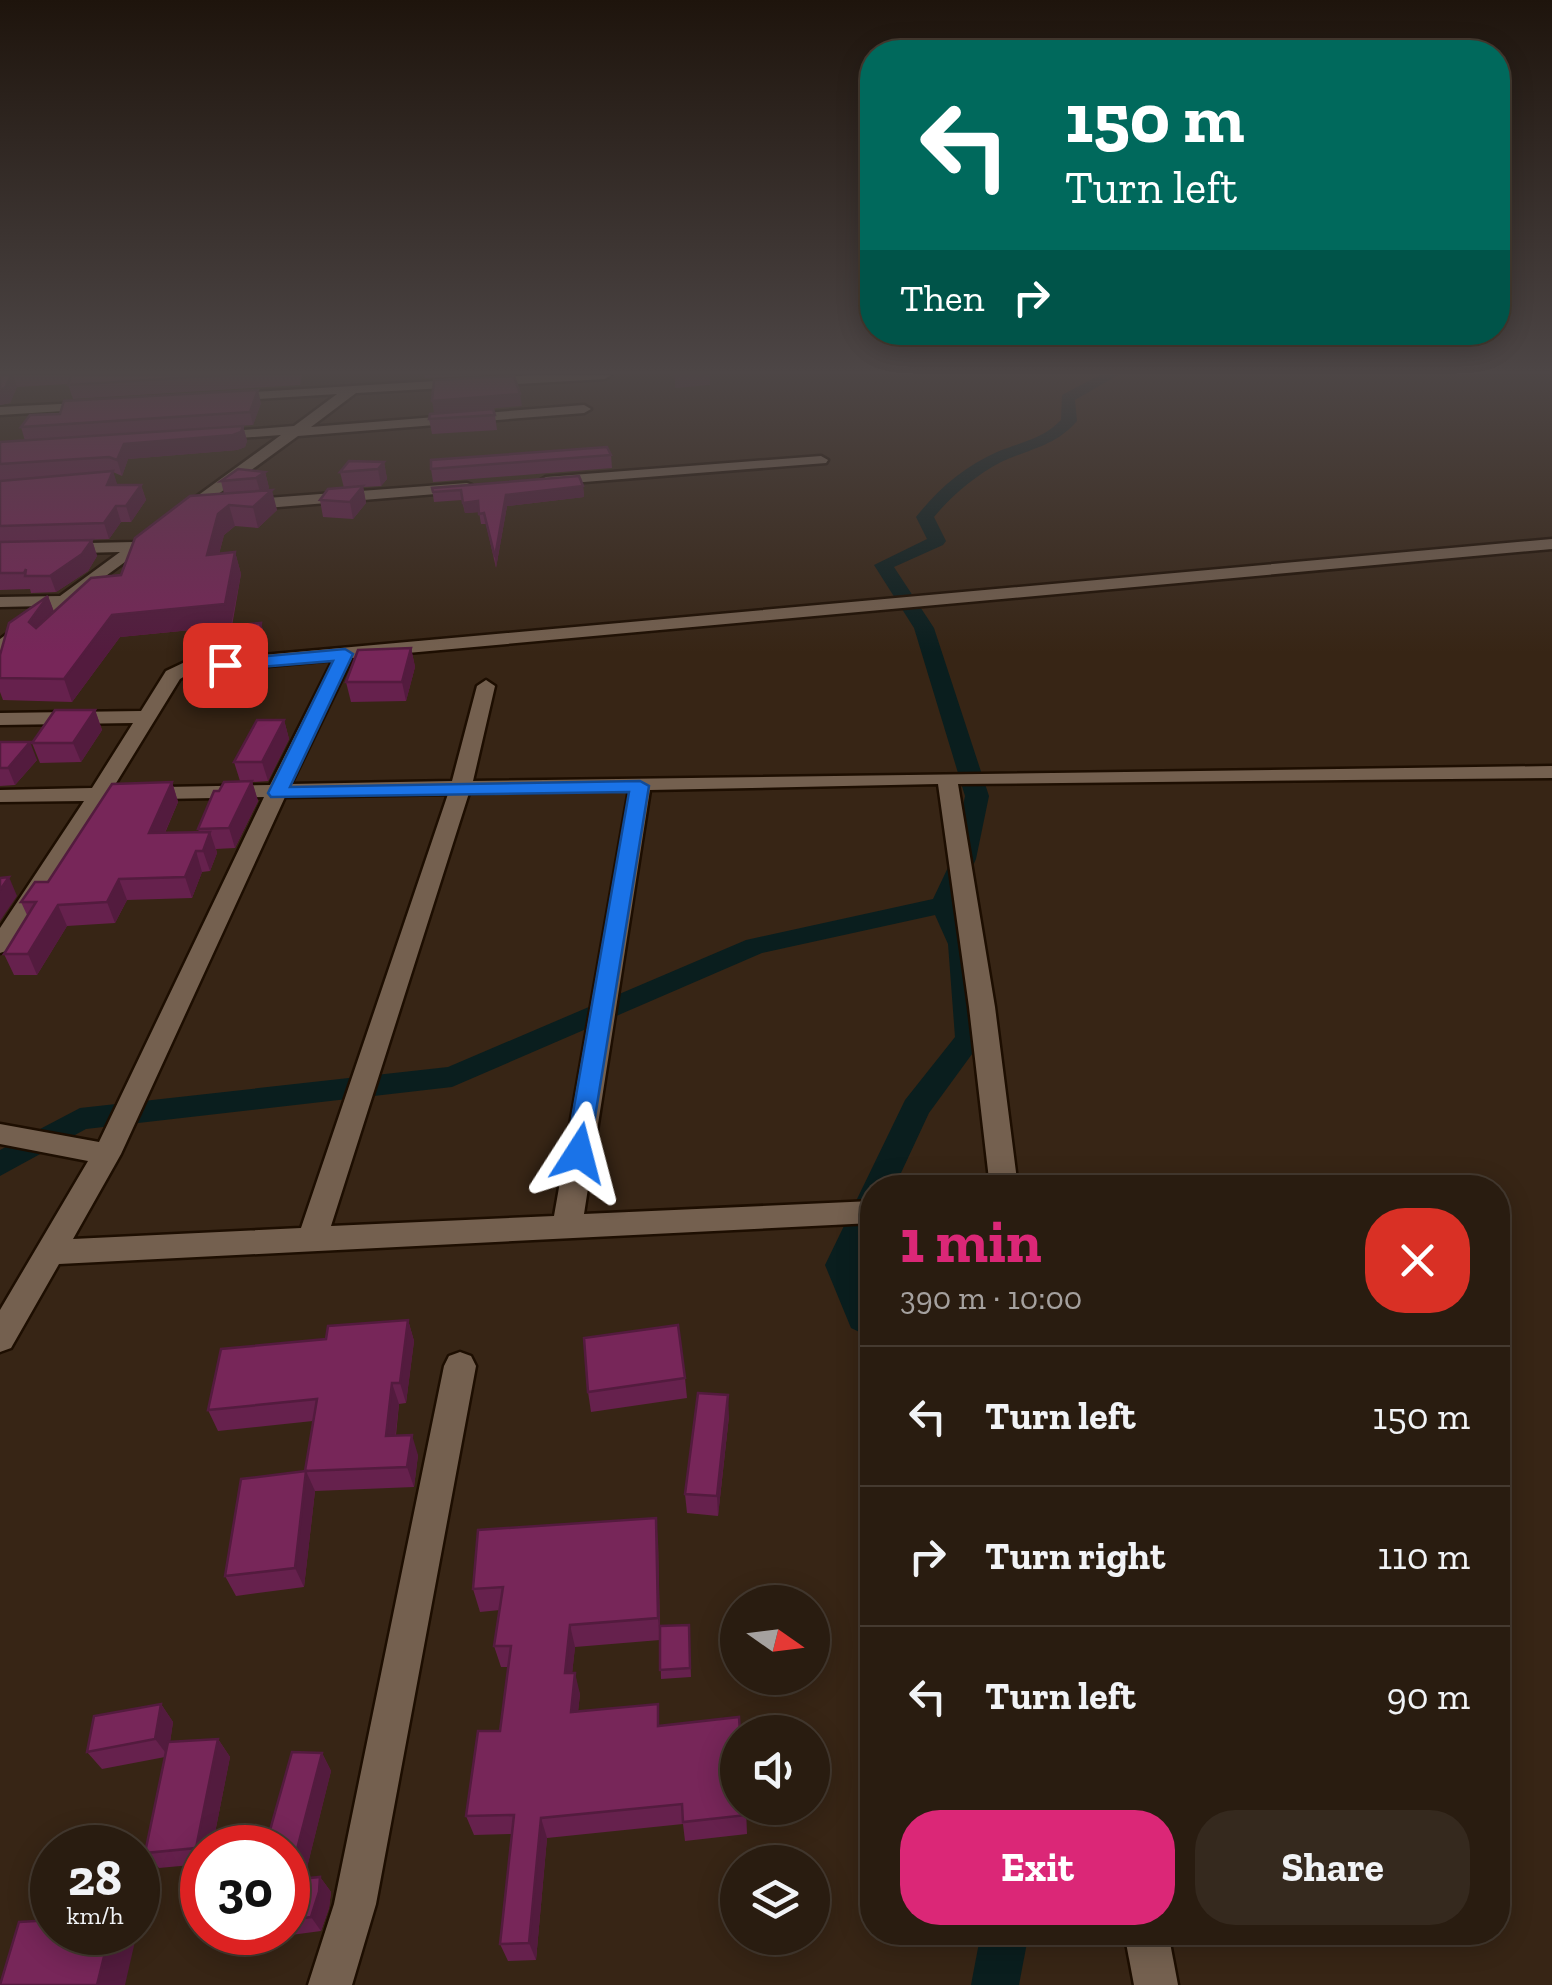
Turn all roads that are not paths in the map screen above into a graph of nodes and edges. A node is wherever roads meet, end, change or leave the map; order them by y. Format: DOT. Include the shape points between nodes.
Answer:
graph roads {
  1 [pos="246,468"];
  2 [pos="722,468"];
  3 [pos="525,483"];
  4 [pos="486,486"];
  5 [pos="190,509"];
  6 [pos="1552,544"];
  7 [pos="138,547"];
  8 [pos="0,550"];
  9 [pos="0,602"];
  10 [pos="62,602"];
  11 [pos="0,648"];
  12 [pos="345,654"];
  13 [pos="486,686"];
  14 [pos="145,718"];
  15 [pos="0,719"];
  16 [pos="1552,772"];
  17 [pos="947,778"];
  18 [pos="640,786"];
  19 [pos="460,789"];
  20 [pos="278,793"];
  21 [pos="99,795"];
  22 [pos="0,796"];
  23 [pos="14,885"];
  24 [pos="42,885"];
  25 [pos="0,945"];
  26 [pos="0,1134"];
  27 [pos="107,1154"];
  28 [pos="1002,1175"];
  29 [pos="860,1213"];
  30 [pos="566,1227"];
  31 [pos="312,1239"];
  32 [pos="50,1252"];
  33 [pos="0,1338"];
  34 [pos="460,1366"];
  35 [pos="1148,1945"];
  36 [pos="330,1985"];
  37 [pos="1156,1985"];
  1 -- 5 [label="street"];
  2 -- 3 [label="street"];
  4 -- 5 [label="street"];
  5 -- 7 [label="street"];
  6 -- 12 [label="street"];
  7 -- 8 [label="street"];
  7 -- 10 [label="street"];
  9 -- 10 [label="street"];
  10 -- 11 [label="street"];
  12 -- 14 [label="street" via="185,668 172,676"];
  12 -- 20 [label="street"];
  13 -- 19 [label="street"];
  14 -- 15 [label="street"];
  14 -- 21 [label="street"];
  16 -- 17 [label="street"];
  17 -- 18 [label="street"];
  17 -- 28 [label="street"];
  18 -- 19 [label="street"];
  18 -- 30 [label="street"];
  19 -- 20 [label="street"];
  19 -- 31 [label="street"];
  20 -- 21 [label="street"];
  20 -- 27 [label="street"];
  21 -- 22 [label="street"];
  21 -- 24 [label="street"];
  23 -- 24 [label="street"];
  24 -- 25 [label="street"];
  26 -- 27 [label="street"];
  27 -- 32 [label="street"];
  29 -- 30 [label="street"];
  30 -- 31 [label="street"];
  31 -- 32 [label="street"];
  32 -- 33 [label="street"];
  34 -- 36 [label="street" via="354,1904"];
  35 -- 37 [label="street"];
}
